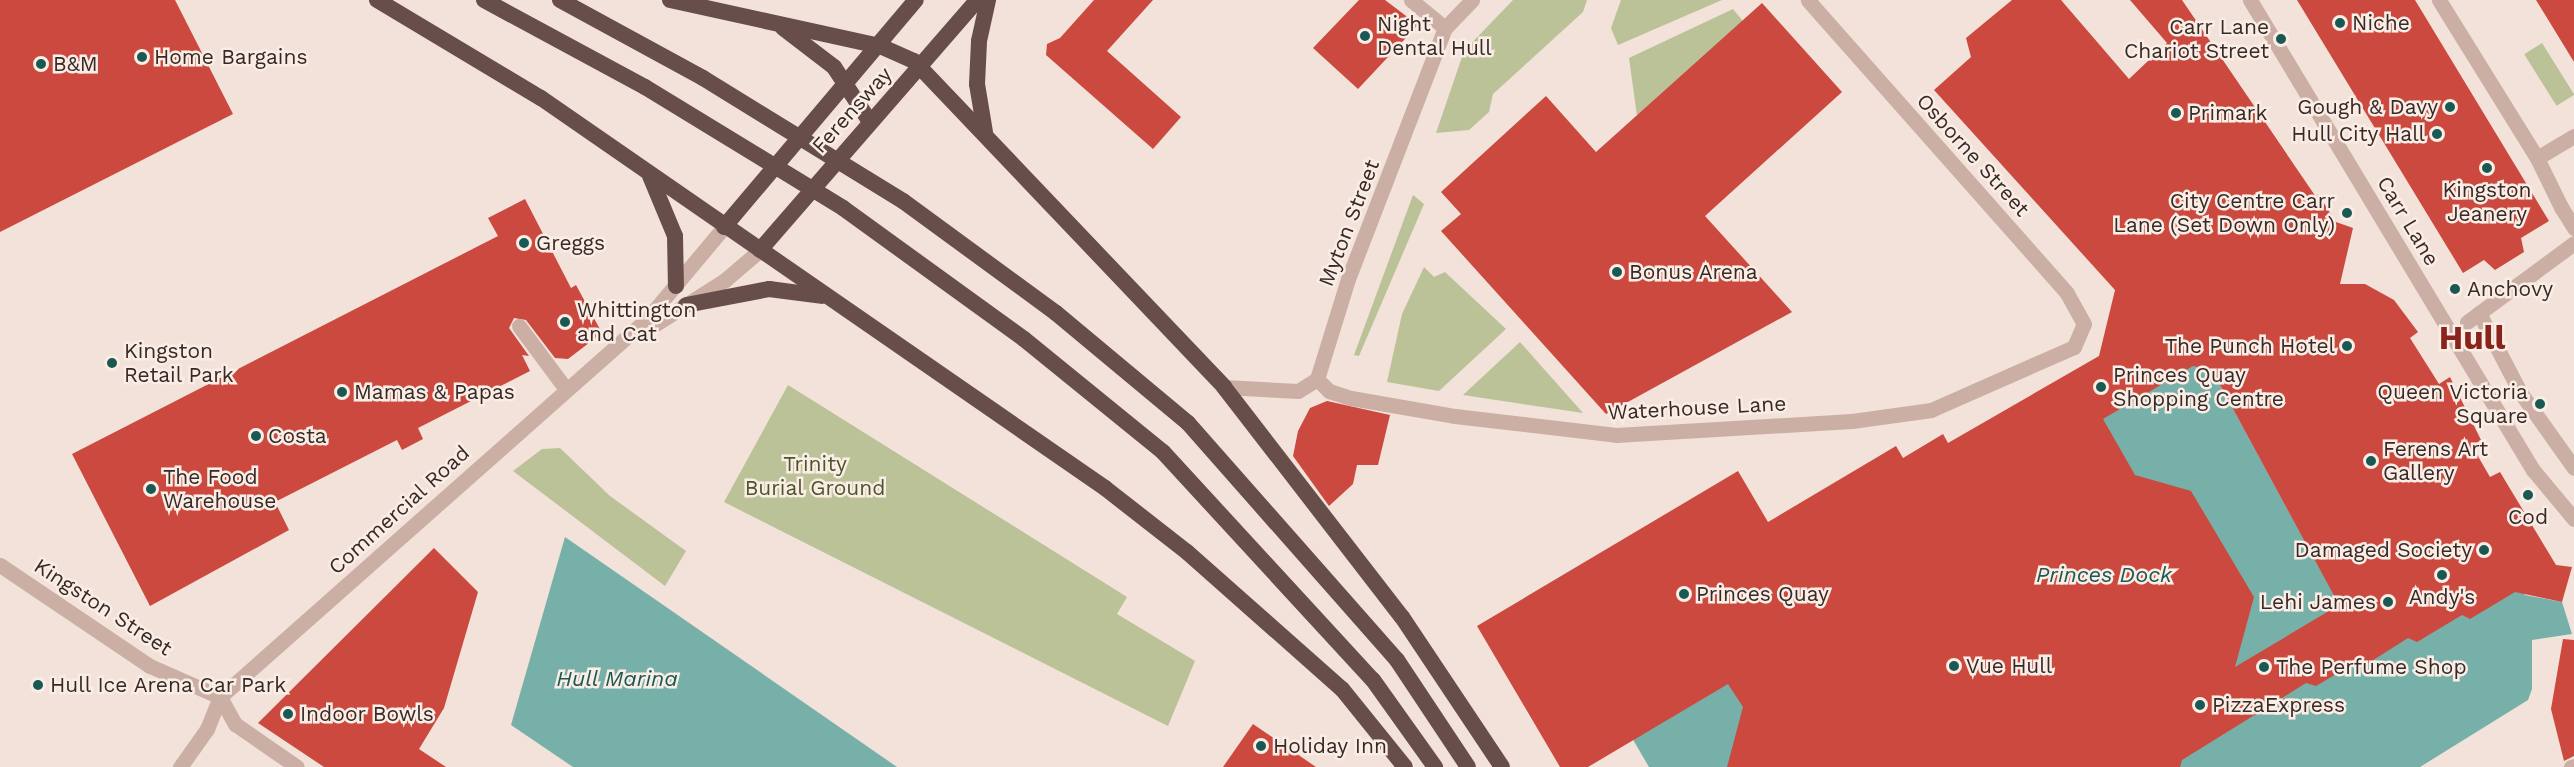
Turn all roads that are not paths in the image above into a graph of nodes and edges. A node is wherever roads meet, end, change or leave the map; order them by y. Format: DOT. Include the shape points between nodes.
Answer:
graph roads {
  1 [pos="377,0"];
  2 [pos="484,0"];
  3 [pos="560,0"];
  4 [pos="670,0"];
  5 [pos="916,0"];
  6 [pos="977,0"];
  7 [pos="988,0"];
  8 [pos="1411,0"];
  9 [pos="1472,0"];
  10 [pos="2250,0"];
  11 [pos="2439,0"];
  12 [pos="1812,2"];
  13 [pos="778,24"];
  14 [pos="1445,27"];
  15 [pos="880,46"];
  16 [pos="921,68"];
  17 [pos="848,82"];
  18 [pos="870,122"];
  19 [pos="986,136"];
  20 [pos="2574,136"];
  21 [pos="2537,158"];
  22 [pos="649,174"];
  23 [pos="724,227"];
  24 [pos="2574,228"];
  25 [pos="2574,243"];
  26 [pos="760,250"];
  27 [pos="676,286"];
  28 [pos="828,297"];
  29 [pos="686,305"];
  30 [pos="519,326"];
  31 [pos="2074,347"];
  32 [pos="606,356"];
  33 [pos="1317,379"];
  34 [pos="1224,387"];
  35 [pos="564,388"];
  36 [pos="2574,468"];
  37 [pos="2574,519"];
  38 [pos="0,566"];
  39 [pos="220,697"];
  40 [pos="180,767"];
  41 [pos="297,767"];
  42 [pos="1405,767"];
  43 [pos="1435,767"];
  44 [pos="1468,767"];
  45 [pos="1502,767"];
  1 -- 22 [label="highway" via="541,98"];
  2 -- 43 [label="highway" via="645,87 843,208 1034,346 1163,452 1373,680"];
  3 -- 44 [label="highway" via="703,78 903,201 1056,313 1188,423 1397,660"];
  4 -- 13 [label="highway"];
  5 -- 15 [label="highway, Ferensway"];
  6 -- 16 [label="highway, Ferensway"];
  7 -- 19 [label="highway" via="979,41 977,84 977,108"];
  8 -- 14 [label="street"];
  9 -- 14 [label="street, Myton Street"];
  10 -- 37 [label="street, Carr Lane" via="2533,470"];
  11 -- 21 [label="street"];
  12 -- 31 [label="street, Osborne Street" via="2067,293 2084,324"];
  13 -- 15 [label="highway"];
  13 -- 17 [label="highway"];
  14 -- 33 [label="street, Myton Street" via="1348,279"];
  15 -- 16 [label="highway"];
  15 -- 17 [label="highway, Ferensway"];
  16 -- 18 [label="highway, Ferensway"];
  16 -- 19 [label="highway"];
  17 -- 18 [label="highway"];
  17 -- 23 [label="highway, Ferensway"];
  18 -- 26 [label="highway, Ferensway"];
  19 -- 34 [label="highway"];
  20 -- 21 [label="street"];
  21 -- 24 [label="street"];
  22 -- 23 [label="highway"];
  22 -- 27 [label="highway" via="675,236"];
  23 -- 26 [label="highway"];
  23 -- 27 [label="street, Commercial Road"];
  25 -- 36 [label="street" via="2473,317"];
  26 -- 28 [label="highway"];
  26 -- 29 [label="street, Commercial Road"];
  27 -- 32 [label="street, Commercial Road"];
  28 -- 29 [label="highway" via="769,289"];
  28 -- 42 [label="highway" via="1020,427 1187,552 1342,689"];
  29 -- 32 [label="street, Commercial Road"];
  30 -- 35 [label="street"];
  31 -- 33 [label="street, Waterhouse Lane" via="1931,410 1852,421 1616,435 1455,416 1352,398 1329,391"];
  32 -- 35 [label="street, Commercial Road"];
  33 -- 34 [label="street" via="1298,390"];
  34 -- 45 [label="highway" via="1401,616"];
  35 -- 39 [label="street, Commercial Road"];
  38 -- 39 [label="street, Kingston Street" via="150,666"];
  39 -- 40 [label="street" via="207,729"];
  39 -- 41 [label="street" via="235,724"];
}
